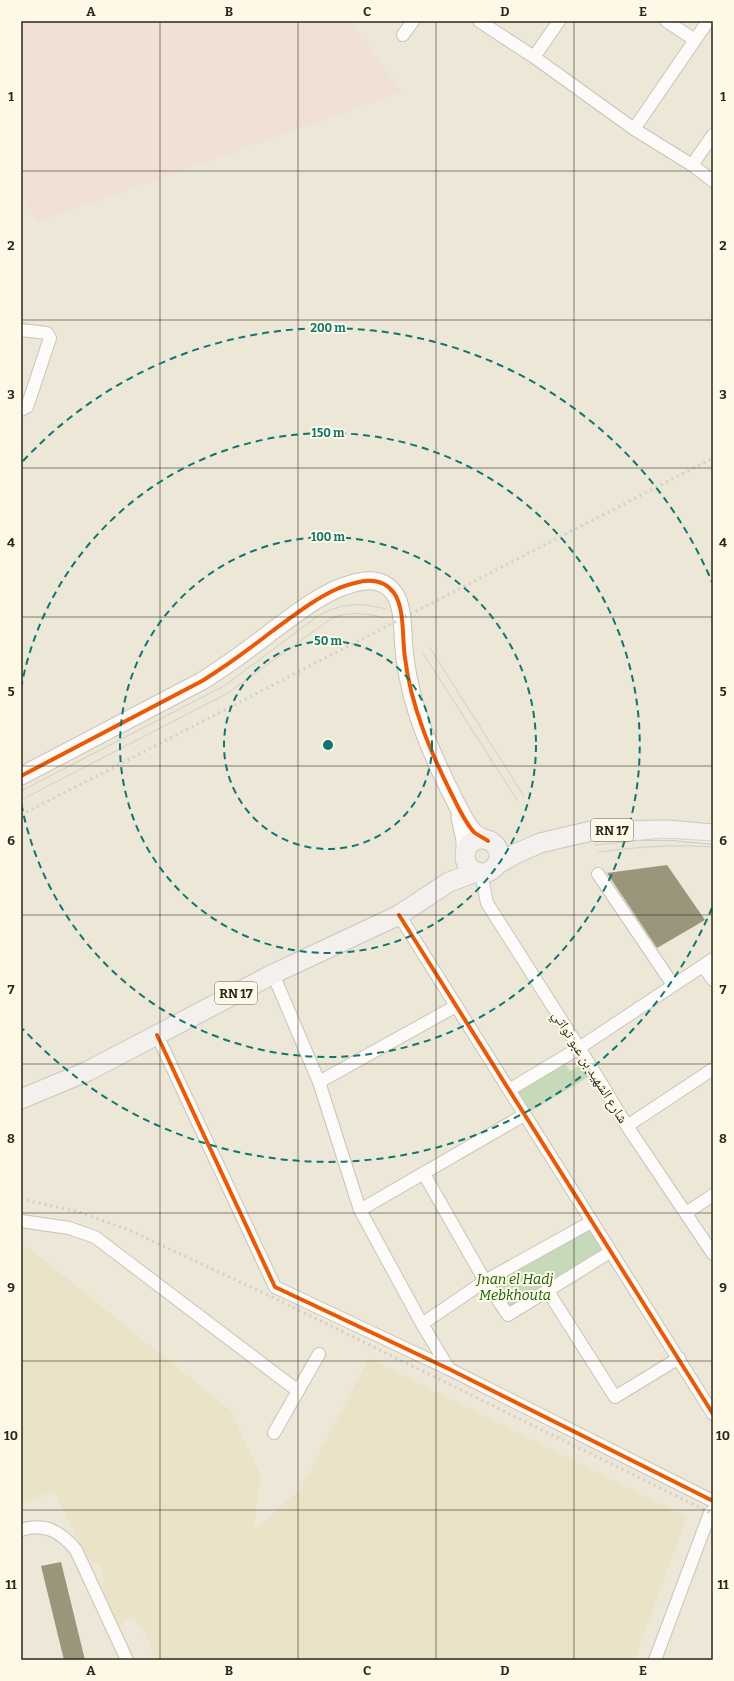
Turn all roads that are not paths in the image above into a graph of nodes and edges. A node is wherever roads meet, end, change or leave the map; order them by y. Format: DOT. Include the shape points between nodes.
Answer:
graph roads {
  1 [pos="413,21"];
  2 [pos="479,21"];
  3 [pos="559,21"];
  4 [pos="666,21"];
  5 [pos="708,21"];
  6 [pos="403,35"];
  7 [pos="695,40"];
  8 [pos="534,57"];
  9 [pos="634,129"];
  10 [pos="713,135"];
  11 [pos="692,165"];
  12 [pos="713,181"];
  13 [pos="21,330"];
  14 [pos="21,410"];
  15 [pos="21,776"];
  16 [pos="459,809"];
  17 [pos="713,834"];
  18 [pos="481,859"];
  19 [pos="598,874"];
  20 [pos="399,915"];
  21 [pos="708,962"];
  22 [pos="274,974"];
  23 [pos="713,980"];
  24 [pos="674,985"];
  25 [pos="456,1006"];
  26 [pos="157,1035"];
  27 [pos="579,1048"];
  28 [pos="713,1069"];
  29 [pos="320,1082"];
  30 [pos="509,1090"];
  31 [pos="21,1099"];
  32 [pos="524,1115"];
  33 [pos="627,1126"];
  34 [pos="424,1174"];
  35 [pos="713,1195"];
  36 [pos="360,1210"];
  37 [pos="686,1213"];
  38 [pos="21,1220"];
  39 [pos="591,1222"];
  40 [pos="610,1252"];
  41 [pos="713,1254"];
  42 [pos="485,1281"];
  43 [pos="547,1290"];
  44 [pos="422,1324"];
  45 [pos="319,1354"];
  46 [pos="678,1358"];
  47 [pos="449,1369"];
  48 [pos="298,1391"];
  49 [pos="713,1414"];
  50 [pos="274,1433"];
  51 [pos="713,1501"];
  52 [pos="713,1511"];
  53 [pos="21,1530"];
  54 [pos="127,1660"];
  55 [pos="655,1660"];
  1 -- 6 [label="street"];
  2 -- 8 [label="street"];
  3 -- 8 [label="street"];
  4 -- 7 [label="street"];
  5 -- 7 [label="street"];
  7 -- 9 [label="street"];
  8 -- 9 [label="street"];
  9 -- 11 [label="street"];
  10 -- 11 [label="street"];
  11 -- 12 [label="street"];
  13 -- 14 [label="street" via="47,333 50,338 27,407"];
  15 -- 16 [label="street" via="202,681 322,597 340,588 373,579 388,587 399,602 411,691 437,764"];
  16 -- 18 [label="street" via="474,833"];
  16 -- 18 [label="street" via="465,840"];
  17 -- 18 [label="main road, RN 17" via="668,830 591,830 540,843 515,854"];
  18 -- 20 [label="main road, RN 17"];
  18 -- 27 [label="street, شارع الشهيد بن عبو تواتي" via="487,903"];
  19 -- 24 [label="street"];
  20 -- 22 [label="main road, RN 17"];
  20 -- 25 [label="street"];
  21 -- 23 [label="street"];
  21 -- 24 [label="street"];
  22 -- 26 [label="main road, RN 17"];
  22 -- 29 [label="street"];
  24 -- 27 [label="street"];
  25 -- 29 [label="street"];
  25 -- 30 [label="street"];
  26 -- 31 [label="main road, RN 17" via="88,1071"];
  26 -- 47 [label="street" via="275,1287"];
  27 -- 30 [label="street"];
  27 -- 33 [label="street, شارع الشهيد بن عبو تواتي"];
  28 -- 33 [label="street"];
  29 -- 36 [label="street"];
  30 -- 32 [label="street"];
  32 -- 34 [label="street"];
  32 -- 39 [label="street"];
  33 -- 37 [label="street, شارع الشهيد بن عبو تواتي"];
  34 -- 36 [label="street"];
  34 -- 42 [label="street"];
  35 -- 37 [label="street"];
  36 -- 44 [label="street"];
  37 -- 41 [label="street, شارع الشهيد بن عبو تواتي"];
  38 -- 48 [label="street" via="69,1228 94,1237"];
  39 -- 40 [label="street"];
  39 -- 42 [label="street"];
  40 -- 43 [label="street"];
  40 -- 46 [label="street"];
  42 -- 43 [label="street" via="508,1315"];
  42 -- 44 [label="street"];
  43 -- 46 [label="street" via="615,1397"];
  44 -- 47 [label="street"];
  45 -- 48 [label="street"];
  46 -- 49 [label="street"];
  47 -- 51 [label="street"];
  48 -- 50 [label="street"];
  52 -- 55 [label="street" via="710,1513"];
  53 -- 54 [label="street" via="41,1527 54,1530 66,1538 76,1550"];
}
